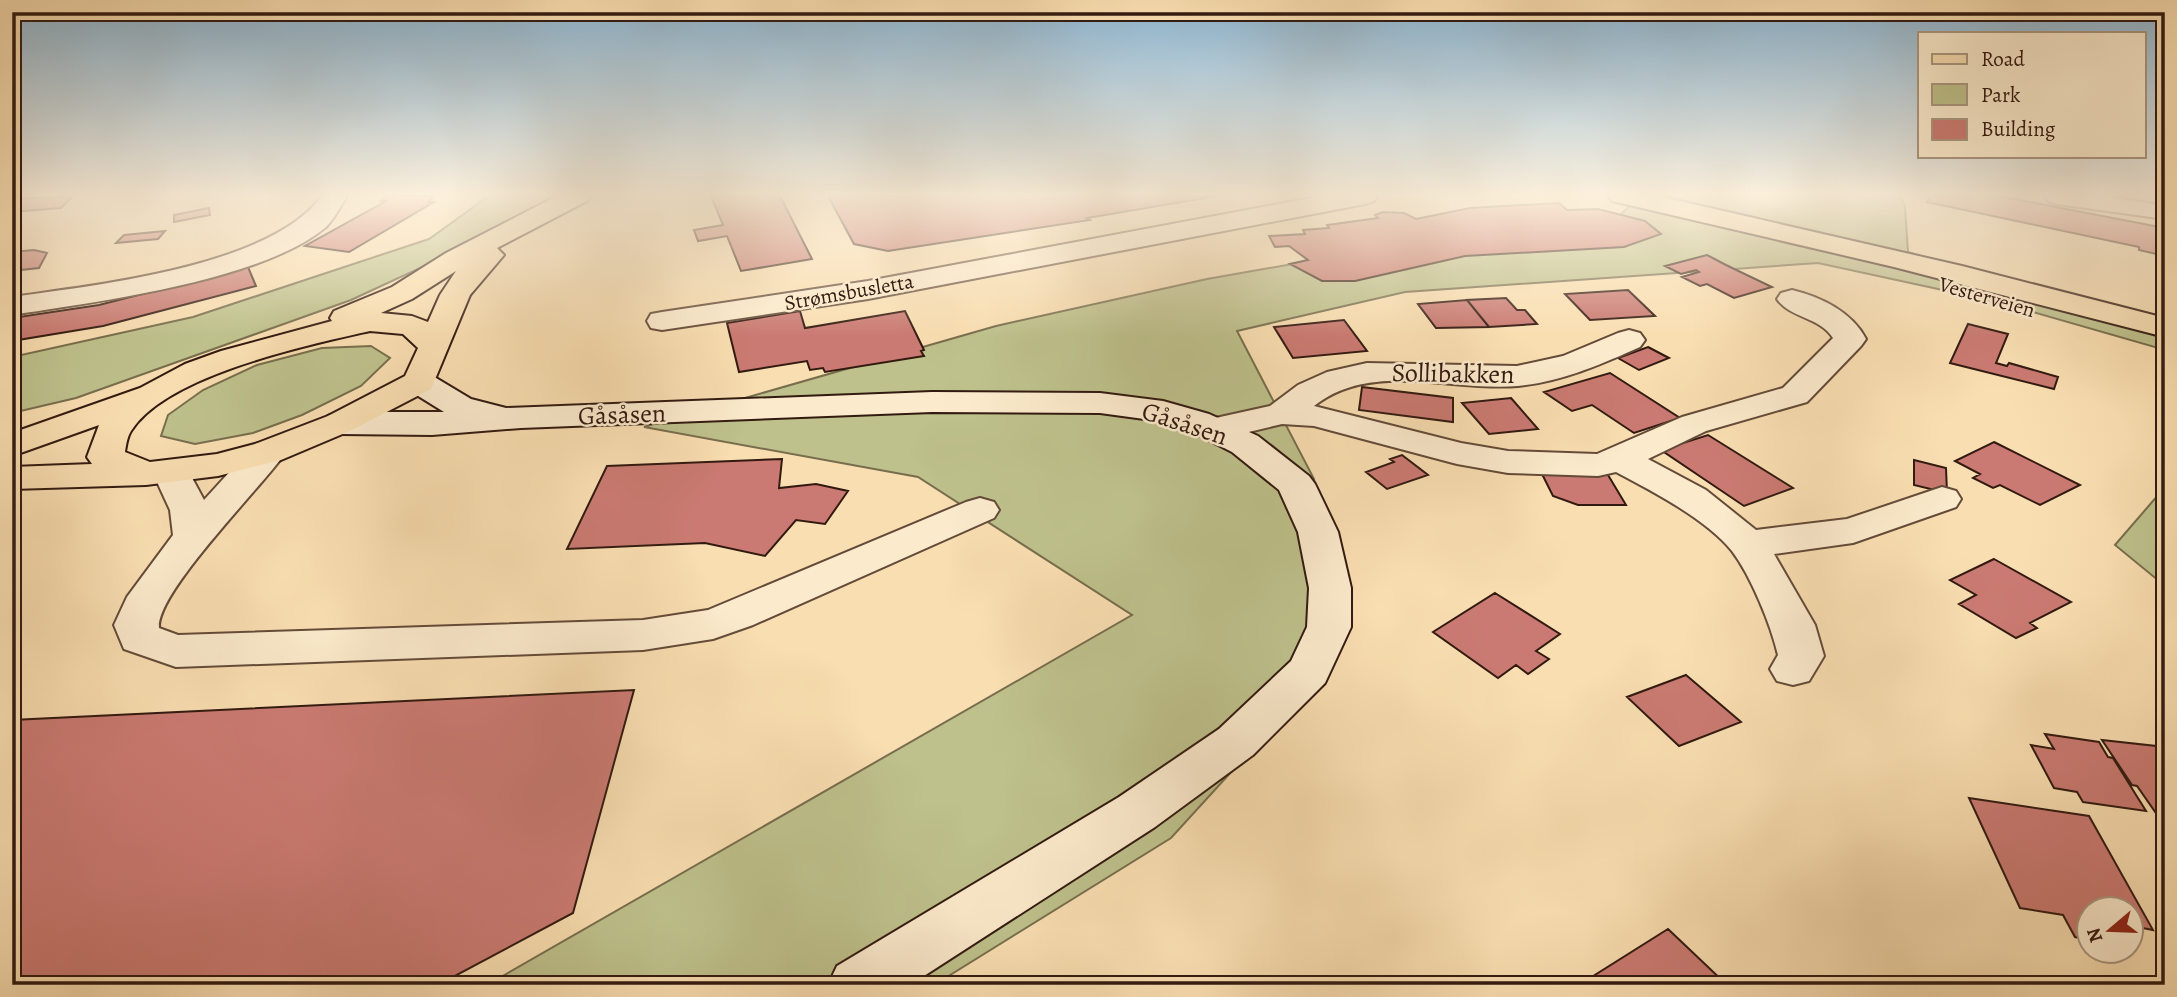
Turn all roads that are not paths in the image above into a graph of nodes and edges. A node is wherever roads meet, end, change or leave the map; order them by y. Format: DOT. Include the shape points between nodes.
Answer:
graph roads {
  1 [pos="284,243"];
  2 [pos="489,243"];
  3 [pos="507,243"];
  4 [pos="1120,243"];
  5 [pos="1798,243"];
  6 [pos="1825,243"];
  7 [pos="1792,299"];
  8 [pos="12,306"];
  9 [pos="662,321"];
  10 [pos="2165,328"];
  11 [pos="287,339"];
  12 [pos="1629,340"];
  13 [pos="2165,345"];
  14 [pos="435,346"];
  15 [pos="419,382"];
  16 [pos="155,392"];
  17 [pos="1282,414"];
  18 [pos="522,417"];
  19 [pos="340,423"];
  20 [pos="1215,429"];
  21 [pos="12,445"];
  22 [pos="268,452"];
  23 [pos="1620,459"];
  24 [pos="159,472"];
  25 [pos="12,478"];
  26 [pos="1942,499"];
  27 [pos="980,510"];
  28 [pos="193,536"];
  29 [pos="1748,544"];
  30 [pos="1793,669"];
  31 [pos="858,985"];
  1 -- 8 [label="street" via="147,283"];
  2 -- 11 [label="main road" via="402,293"];
  3 -- 14 [label="main road" via="477,264 452,294"];
  4 -- 9 [label="street, Strømsbusletta" via="868,290"];
  5 -- 13 [label="main road, Vesterveien"];
  6 -- 10 [label="main road, Vesterveien"];
  7 -- 23 [label="street, Sollibakken" via="1826,316 1847,331 1850,339 1796,395 1694,424"];
  11 -- 14 [label="main road" via="370,322 412,325"];
  11 -- 16 [label="main road" via="224,360"];
  12 -- 17 [label="street, Sollibakken" via="1593,356 1519,376 1402,370 1362,374 1326,382"];
  14 -- 15 [label="main road"];
  15 -- 18 [label="street, Gåsåsen" via="461,408"];
  15 -- 19 [label="main road"];
  16 -- 21 [label="main road"];
  16 -- 24 [label="main road" via="115,427 105,457"];
  17 -- 20 [label="street, Sollibakken"];
  17 -- 23 [label="street, Sollibakken" via="1354,424 1508,462 1563,466"];
  18 -- 19 [label="street, Gåsåsen" via="432,424"];
  18 -- 20 [label="street, Gåsåsen" via="1028,401 1135,406"];
  19 -- 22 [label="main road"];
  20 -- 31 [label="street, Gåsåsen" via="1245,444 1296,484 1318,531 1330,588 1329,627 1309,671 1236,742 1137,812"];
  22 -- 24 [label="main road" via="218,465"];
  22 -- 28 [label="street"];
  23 -- 29 [label="street" via="1692,498"];
  24 -- 25 [label="main road"];
  24 -- 28 [label="street" via="189,510"];
  26 -- 29 [label="street" via="1853,531"];
  27 -- 28 [label="street" via="738,615 678,631 176,652 140,638 136,625 142,607"];
  29 -- 30 [label="street" via="1793,625 1801,656"];
}
